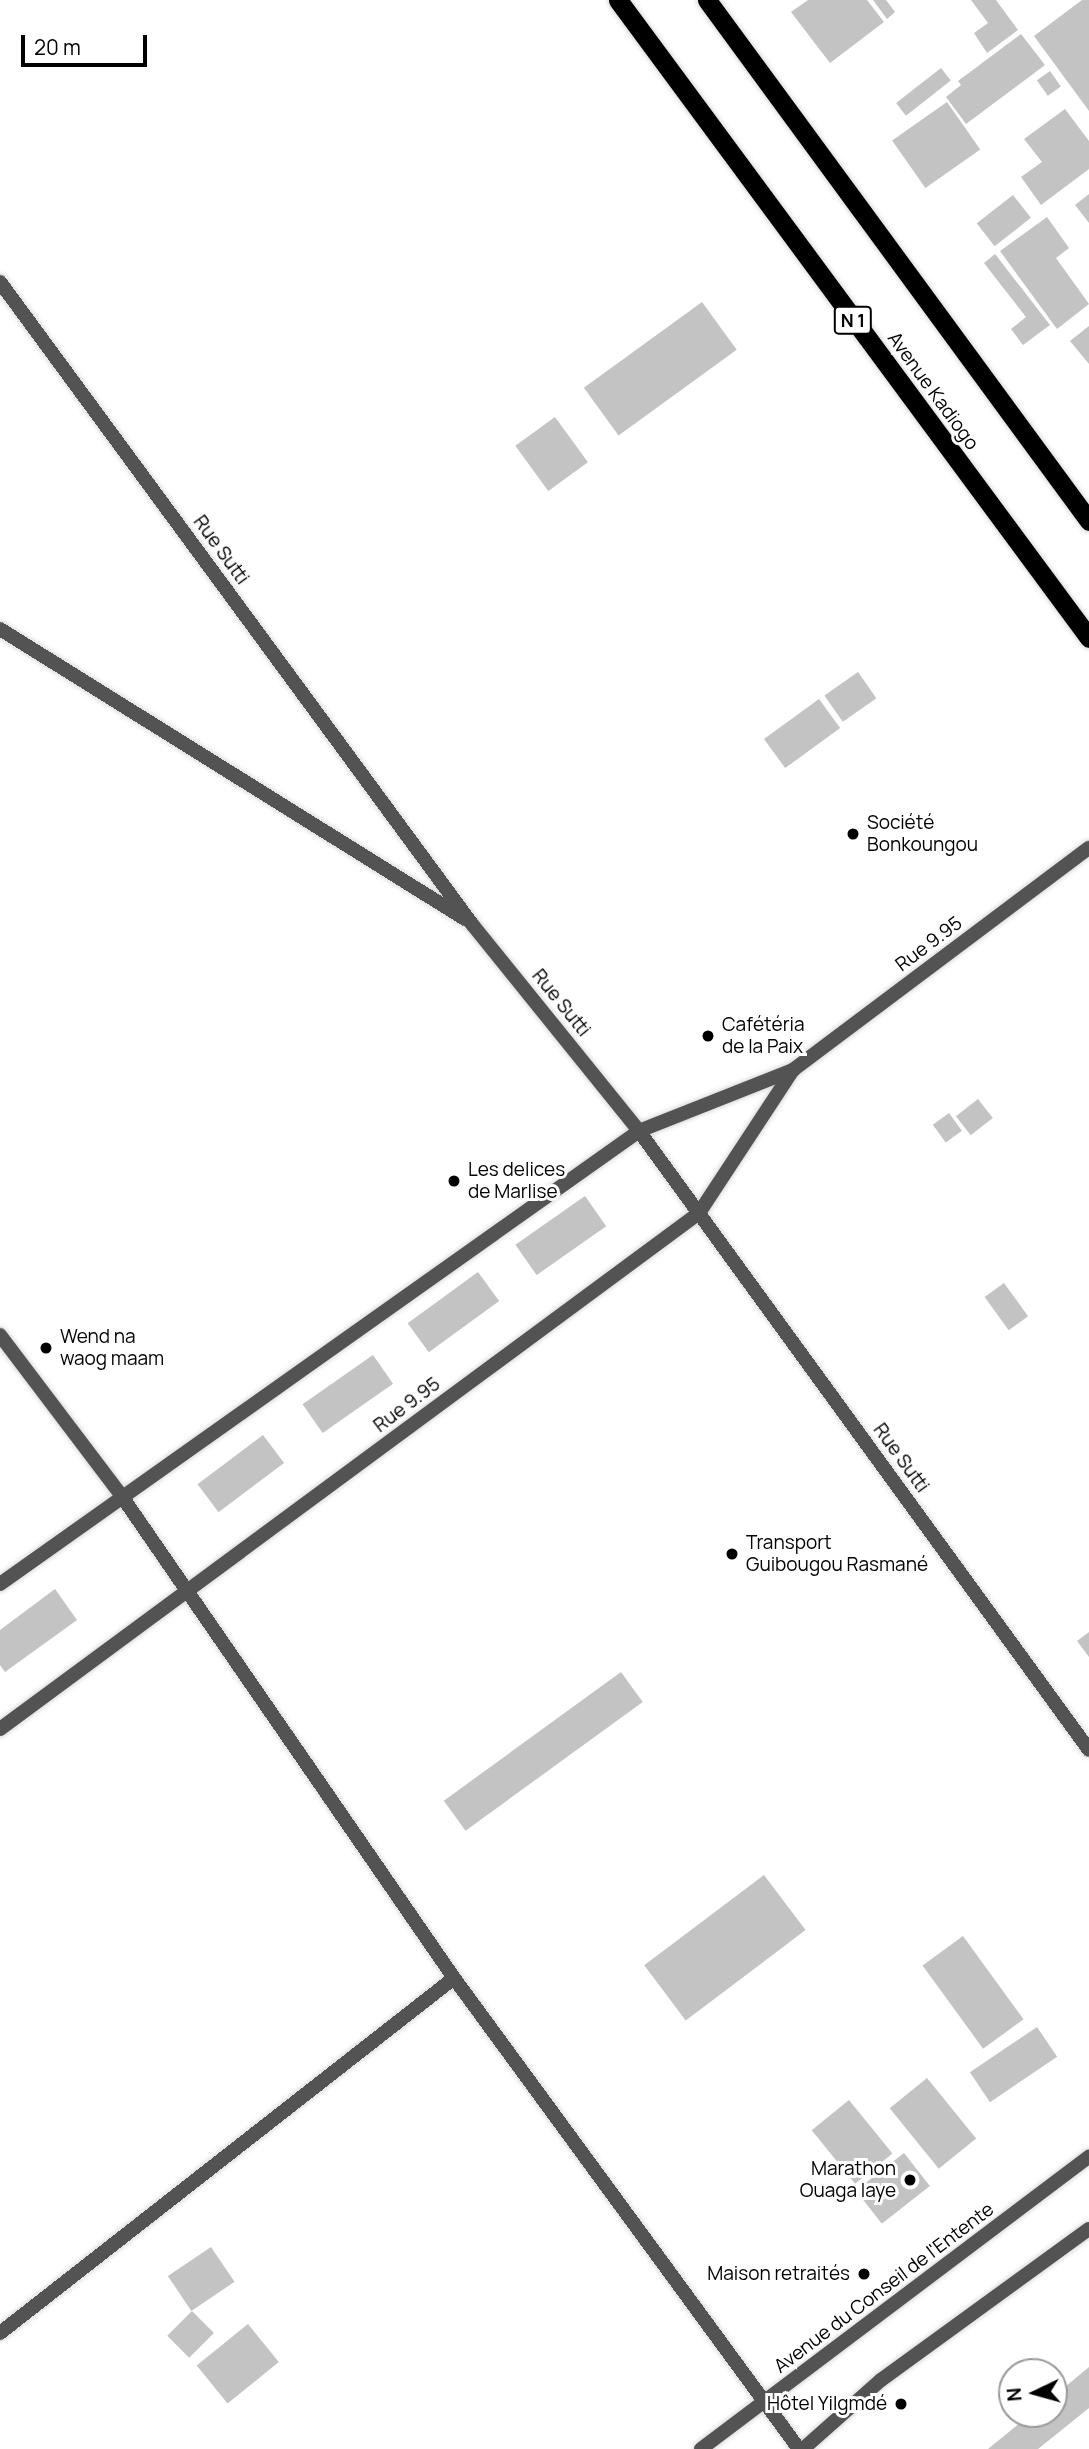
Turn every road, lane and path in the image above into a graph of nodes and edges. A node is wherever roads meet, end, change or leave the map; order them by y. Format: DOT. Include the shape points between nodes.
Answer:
graph roads {
  1 [pos="618,0"];
  2 [pos="707,0"];
  3 [pos="0,282"];
  4 [pos="1089,522"];
  5 [pos="0,629"];
  6 [pos="1089,638"];
  7 [pos="1089,848"];
  8 [pos="472,924"];
  9 [pos="793,1070"];
  10 [pos="639,1130"];
  11 [pos="699,1213"];
  12 [pos="0,1335"];
  13 [pos="121,1495"];
  14 [pos="0,1584"];
  15 [pos="188,1592"];
  16 [pos="0,1729"];
  17 [pos="1089,1750"];
  18 [pos="454,1978"];
  19 [pos="1089,2157"];
  20 [pos="1089,2229"];
  21 [pos="0,2333"];
  22 [pos="765,2402"];
  23 [pos="701,2449"];
  24 [pos="801,2449"];
  1 -- 6 [label="highway, Avenue Kadiogo / N 1"];
  2 -- 4 [label="highway"];
  3 -- 8 [label="street, Rue Sutti"];
  5 -- 8 [label="street"];
  7 -- 9 [label="street, Rue 9.95"];
  8 -- 10 [label="street, Rue Sutti"];
  9 -- 10 [label="street, Rue 9.95"];
  9 -- 11 [label="street, Rue 9.95"];
  10 -- 11 [label="street, Rue Sutti"];
  10 -- 13 [label="street, Rue 9.95"];
  11 -- 15 [label="street, Rue 9.95"];
  11 -- 17 [label="street, Rue Sutti"];
  12 -- 13 [label="street"];
  13 -- 14 [label="street, Rue 9.95"];
  13 -- 15 [label="street"];
  15 -- 16 [label="street, Rue 9.95"];
  15 -- 18 [label="street"];
  18 -- 21 [label="street"];
  18 -- 22 [label="street"];
  19 -- 22 [label="street, Avenue du Conseil de l'Entente"];
  20 -- 24 [label="street" via="881,2380"];
  22 -- 23 [label="street, Avenue du Conseil de l'Entente"];
  22 -- 24 [label="street"];
}
